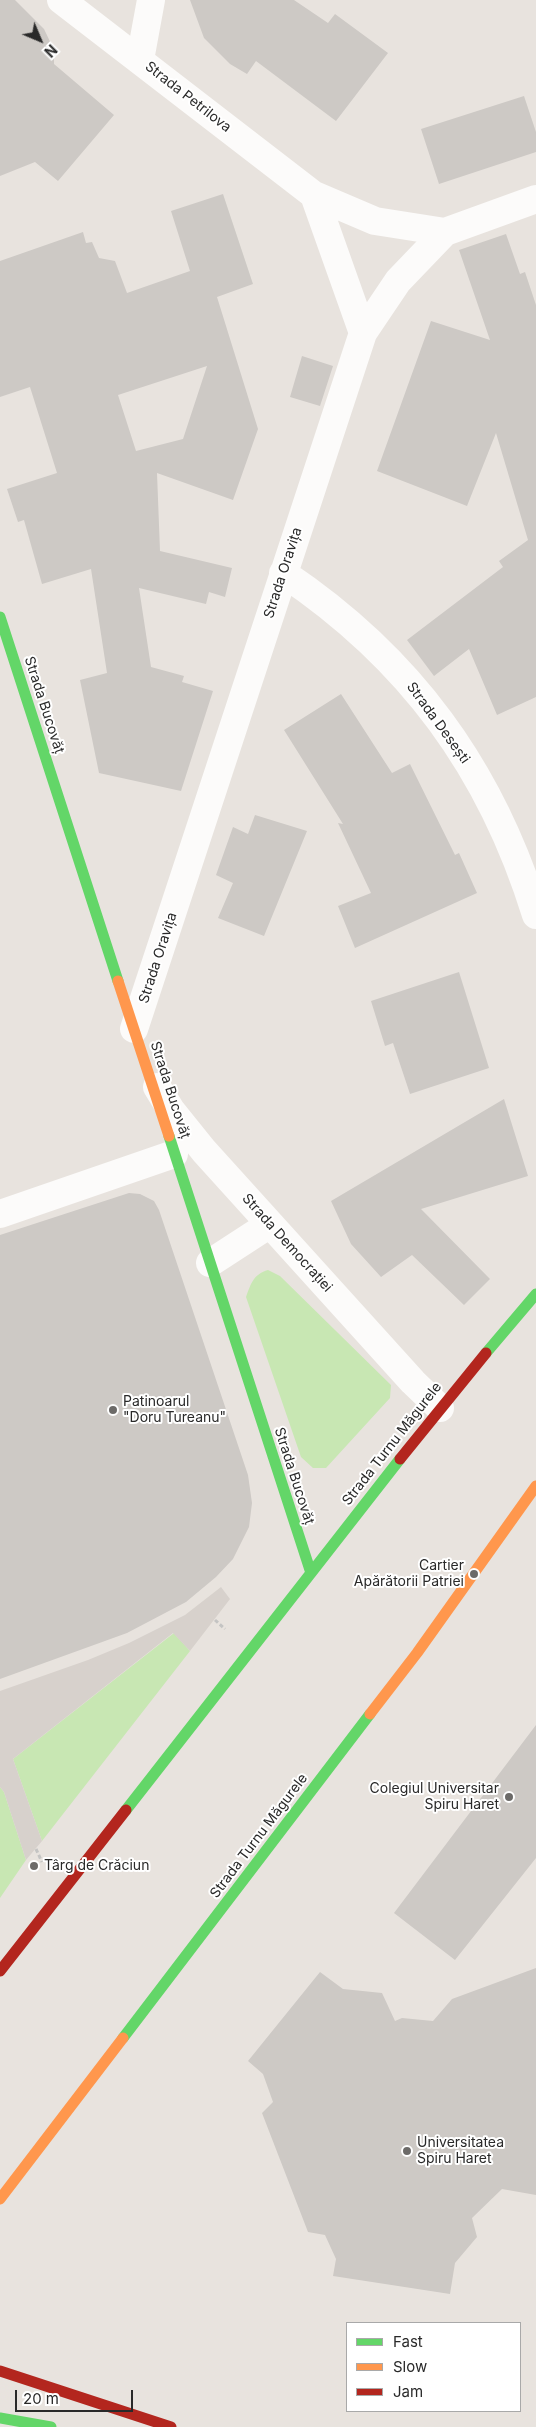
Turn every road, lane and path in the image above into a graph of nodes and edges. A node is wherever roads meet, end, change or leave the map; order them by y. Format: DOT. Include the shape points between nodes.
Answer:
graph roads {
  1 [pos="61,0"];
  2 [pos="150,0"];
  3 [pos="140,60"];
  4 [pos="314,195"];
  5 [pos="536,199"];
  6 [pos="445,232"];
  7 [pos="363,333"];
  8 [pos="283,573"];
  9 [pos="0,617"];
  10 [pos="536,914"];
  11 [pos="134,1030"];
  12 [pos="147,1069"];
  13 [pos="174,1154"];
  14 [pos="0,1214"];
  15 [pos="270,1224"];
  16 [pos="210,1263"];
  17 [pos="536,1294"];
  18 [pos="440,1408"];
  19 [pos="535,1488"];
  20 [pos="310,1574"];
  21 [pos="215,1620"];
  22 [pos="229,1632"];
  23 [pos="0,1971"];
  24 [pos="0,2199"];
  25 [pos="0,2371"];
  26 [pos="0,2418"];
  27 [pos="51,2427"];
  28 [pos="171,2427"];
  1 -- 3 [label="street, Strada Petrilova"];
  2 -- 3 [label="street"];
  3 -- 4 [label="street, Strada Petrilova"];
  4 -- 6 [label="street, Strada Petrilova" via="375,221"];
  4 -- 7 [label="street"];
  5 -- 6 [label="street, Strada Oravița"];
  6 -- 7 [label="street, Strada Oravița" via="398,281"];
  7 -- 8 [label="street, Strada Oravița"];
  8 -- 10 [label="street, Strada Desești" via="362,633 437,716 473,770 506,833"];
  8 -- 11 [label="street, Strada Oravița"];
  9 -- 11 [label="main road, Strada Bucovăț"];
  11 -- 12 [label="main road, Strada Bucovăț"];
  12 -- 13 [label="main road, Strada Bucovăț"];
  12 -- 15 [label="street, Strada Democrației" via="185,1129"];
  13 -- 14 [label="street"];
  13 -- 16 [label="main road, Strada Bucovăț"];
  15 -- 16 [label="street"];
  15 -- 18 [label="street, Strada Democrației"];
  16 -- 20 [label="main road, Strada Bucovăț"];
  17 -- 18 [label="main road, Strada Turnu Măgurele"];
  18 -- 20 [label="main road, Strada Turnu Măgurele"];
  19 -- 24 [label="main road, Strada Turnu Măgurele" via="399,1676"];
  20 -- 23 [label="main road, Strada Turnu Măgurele"];
  21 -- 22 [label="path"];
  25 -- 28 [label="main road"];
  26 -- 27 [label="main road"];
}
